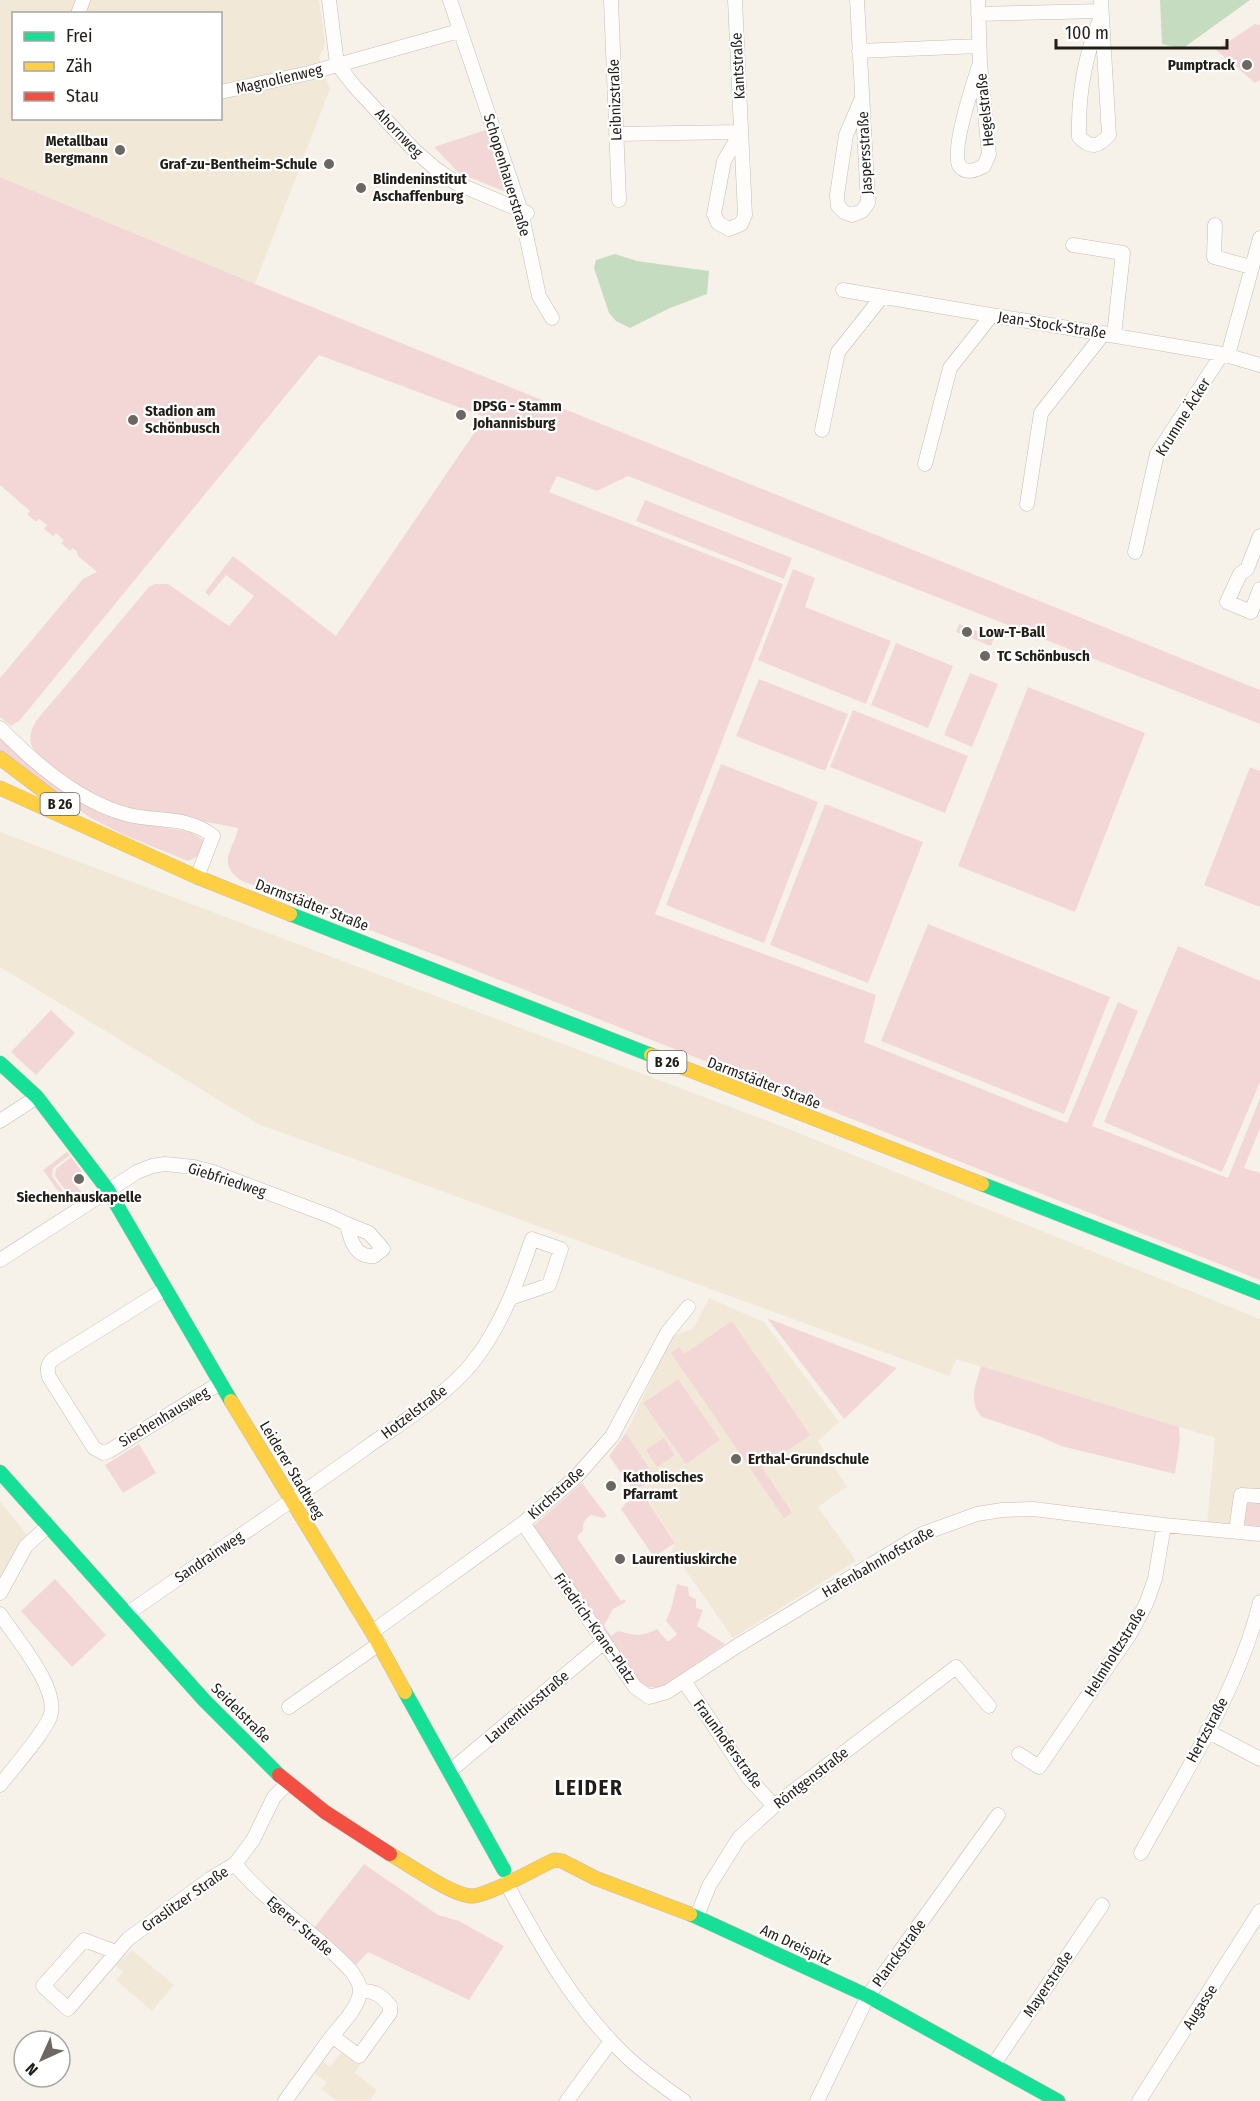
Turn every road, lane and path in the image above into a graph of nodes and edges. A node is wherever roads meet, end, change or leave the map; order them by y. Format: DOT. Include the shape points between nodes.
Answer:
graph roads {
  1 [pos="329,0"];
  2 [pos="450,0"];
  3 [pos="611,0"];
  4 [pos="735,0"];
  5 [pos="857,0"];
  6 [pos="978,7"];
  7 [pos="1101,9"];
  8 [pos="459,31"];
  9 [pos="979,46"];
  10 [pos="859,51"];
  11 [pos="980,63"];
  12 [pos="338,64"];
  13 [pos="222,92"];
  14 [pos="862,98"];
  15 [pos="741,132"];
  16 [pos="616,134"];
  17 [pos="619,200"];
  18 [pos="526,212"];
  19 [pos="1215,225"];
  20 [pos="1260,238"];
  21 [pos="1073,246"];
  22 [pos="1251,267"];
  23 [pos="843,290"];
  24 [pos="881,297"];
  25 [pos="991,316"];
  26 [pos="552,318"];
  27 [pos="1109,334"];
  28 [pos="1225,354"];
  29 [pos="1260,365"];
  30 [pos="822,430"];
  31 [pos="925,464"];
  32 [pos="1027,504"];
  33 [pos="1260,537"];
  34 [pos="1135,552"];
  35 [pos="1254,571"];
  36 [pos="1260,589"];
  37 [pos="0,728"];
  38 [pos="0,758"];
  39 [pos="0,788"];
  40 [pos="125,843"];
  41 [pos="197,877"];
  42 [pos="0,1063"];
  43 [pos="37,1098"];
  44 [pos="0,1121"];
  45 [pos="108,1190"];
  46 [pos="347,1224"];
  47 [pos="0,1260"];
  48 [pos="165,1289"];
  49 [pos="1260,1293"];
  50 [pos="512,1298"];
  51 [pos="688,1307"];
  52 [pos="220,1383"];
  53 [pos="0,1472"];
  54 [pos="1260,1497"];
  55 [pos="291,1501"];
  56 [pos="523,1523"];
  57 [pos="1164,1525"];
  58 [pos="47,1527"];
  59 [pos="1236,1531"];
  60 [pos="1260,1534"];
  61 [pos="0,1593"];
  62 [pos="1260,1602"];
  63 [pos="0,1614"];
  64 [pos="126,1614"];
  65 [pos="375,1638"];
  66 [pos="603,1643"];
  67 [pos="684,1681"];
  68 [pos="989,1706"];
  69 [pos="289,1707"];
  70 [pos="1207,1731"];
  71 [pos="1019,1754"];
  72 [pos="1260,1759"];
  73 [pos="450,1771"];
  74 [pos="288,1783"];
  75 [pos="0,1785"];
  76 [pos="774,1806"];
  77 [pos="998,1815"];
  78 [pos="1141,1853"];
  79 [pos="235,1864"];
  80 [pos="507,1878"];
  81 [pos="1102,1905"];
  82 [pos="1260,1911"];
  83 [pos="697,1916"];
  84 [pos="1248,1932"];
  85 [pos="1260,1941"];
  86 [pos="116,1952"];
  87 [pos="360,1990"];
  88 [pos="868,1996"];
  89 [pos="332,2036"];
  90 [pos="611,2041"];
  91 [pos="994,2064"];
  92 [pos="285,2101"];
  93 [pos="567,2101"];
  94 [pos="684,2101"];
  95 [pos="817,2101"];
  96 [pos="1058,2101"];
  97 [pos="1139,2101"];
  1 -- 12 [label="street, Ahornweg"];
  2 -- 8 [label="street, Schopenhauerstraße"];
  3 -- 16 [label="street, Leibnizstraße"];
  4 -- 15 [label="street, Kantstraße"];
  5 -- 10 [label="street, Jaspersstraße"];
  6 -- 7 [label="street"];
  6 -- 9 [label="street, Hegelstraße"];
  7 -- 7 [label="street" via="1090,43 1078,115 1079,137 1086,144 1095,145 1109,135"];
  8 -- 12 [label="street"];
  8 -- 18 [label="street, Schopenhauerstraße"];
  9 -- 10 [label="street"];
  9 -- 11 [label="street, Hegelstraße"];
  10 -- 14 [label="street, Jaspersstraße"];
  11 -- 11 [label="street, Hegelstraße" via="967,102 957,155 959,165 974,171 984,166 989,154"];
  12 -- 13 [label="street, Magnolienweg"];
  12 -- 18 [label="street, Ahornweg" via="355,87 436,169 456,183"];
  14 -- 14 [label="street, Jaspersstraße" via="846,135 837,195 838,206 852,215 862,212 868,203"];
  15 -- 15 [label="street, Kantstraße" via="724,161 714,214 718,224 729,230 741,224 745,215"];
  15 -- 16 [label="street"];
  16 -- 17 [label="street, Leibnizstraße"];
  18 -- 26 [label="street, Schopenhauerstraße" via="539,296"];
  19 -- 22 [label="street" via="1214,257"];
  20 -- 22 [label="street, Krumme Äcker"];
  21 -- 27 [label="street" via="1123,253 1118,310"];
  22 -- 28 [label="street, Krumme Äcker"];
  23 -- 24 [label="street, Jean-Stock-Straße"];
  24 -- 25 [label="street, Jean-Stock-Straße"];
  24 -- 30 [label="street" via="838,352"];
  25 -- 27 [label="street, Jean-Stock-Straße"];
  25 -- 31 [label="street" via="950,368"];
  27 -- 28 [label="street, Jean-Stock-Straße"];
  27 -- 32 [label="street" via="1041,413"];
  28 -- 29 [label="street, Jean-Stock-Straße"];
  28 -- 34 [label="street, Krumme Äcker" via="1157,454"];
  33 -- 35 [label="street"];
  35 -- 36 [label="street" via="1240,574 1227,602 1251,612"];
  37 -- 41 [label="street" via="59,779 111,809 202,827 213,836"];
  38 -- 40 [label="street, Darmstädter Straße / B 26" via="61,805"];
  39 -- 40 [label="street, Darmstädter Straße / B 26"];
  40 -- 41 [label="street, Darmstädter Straße / B 26"];
  41 -- 49 [label="street, Darmstädter Straße / B 26"];
  42 -- 43 [label="street, Leiderer Stadtweg"];
  43 -- 44 [label="street"];
  43 -- 45 [label="street, Leiderer Stadtweg"];
  45 -- 46 [label="street, Giebfriedweg" via="152,1166 179,1165 213,1172"];
  45 -- 47 [label="street, Giebfriedweg"];
  45 -- 48 [label="street, Leiderer Stadtweg"];
  48 -- 52 [label="street, Leiderer Stadtweg"];
  48 -- 52 [label="street, Siechenhausweg" via="53,1359 47,1370 49,1377 94,1448 103,1453"];
  50 -- 50 [label="street, Hotzelstraße" via="549,1285 561,1249 532,1239"];
  50 -- 55 [label="street, Hotzelstraße" via="492,1337 447,1389"];
  51 -- 56 [label="street, Kirchstraße" via="667,1333 612,1436 576,1477"];
  52 -- 55 [label="street, Leiderer Stadtweg"];
  53 -- 58 [label="street, Seidelstraße"];
  54 -- 59 [label="street" via="1241,1495"];
  55 -- 64 [label="street, Sandrainweg"];
  55 -- 65 [label="street, Leiderer Stadtweg"];
  56 -- 65 [label="street, Kirchstraße"];
  56 -- 66 [label="street, Friedrich-Krane-Platz"];
  57 -- 59 [label="street, Hafenbahnhofstraße"];
  57 -- 67 [label="street, Hafenbahnhofstraße" via="1028,1508 959,1520 922,1534 881,1557"];
  57 -- 71 [label="street, Helmholtzstraße" via="1155,1579 1130,1634 1039,1767"];
  58 -- 61 [label="street" via="26,1546"];
  58 -- 64 [label="street, Seidelstraße"];
  59 -- 60 [label="street, Hafenbahnhofstraße"];
  62 -- 70 [label="street, Hertzstraße" via="1239,1669"];
  63 -- 75 [label="street" via="47,1686 52,1707 43,1729"];
  64 -- 74 [label="street, Seidelstraße" via="198,1694"];
  65 -- 69 [label="street, Kirchstraße"];
  65 -- 73 [label="street, Leiderer Stadtweg"];
  66 -- 67 [label="street, Friedrich-Krane-Platz" via="635,1687 649,1697"];
  66 -- 73 [label="street, Laurentiusstraße"];
  67 -- 76 [label="street, Fraunhoferstraße" via="748,1777"];
  68 -- 76 [label="street, Röntgenstraße" via="956,1667"];
  70 -- 72 [label="street"];
  70 -- 78 [label="street, Hertzstraße"];
  73 -- 80 [label="street, Leiderer Stadtweg"];
  74 -- 79 [label="street, Graslitzer Straße" via="274,1797 253,1840"];
  74 -- 80 [label="street, Seidelstraße" via="342,1823 454,1891 472,1896 487,1892"];
  76 -- 83 [label="street, Röntgenstraße" via="739,1838 709,1886"];
  77 -- 88 [label="street, Planckstraße"];
  79 -- 86 [label="street, Graslitzer Straße" via="128,1939"];
  79 -- 87 [label="street, Egerer Straße" via="272,1902 345,1964"];
  80 -- 83 [label="street, Am Dreispitz" via="555,1860 562,1861 595,1878"];
  80 -- 90 [label="street, Leiderer Stadtweg" via="548,1959"];
  81 -- 91 [label="street, Mayerstraße"];
  82 -- 84 [label="street, Augasse"];
  83 -- 88 [label="street, Am Dreispitz"];
  84 -- 85 [label="street"];
  84 -- 97 [label="street, Augasse"];
  86 -- 86 [label="street, Graslitzer Straße" via="68,2009 43,1986 84,1940"];
  87 -- 89 [label="street" via="357,2002"];
  87 -- 89 [label="street" via="371,1990 382,1997 390,2006 390,2013 359,2056"];
  88 -- 91 [label="street, Am Dreispitz"];
  88 -- 95 [label="street, Planckstraße"];
  89 -- 92 [label="street"];
  90 -- 93 [label="street"];
  90 -- 94 [label="street, Leiderer Stadtweg"];
  91 -- 96 [label="street, Am Dreispitz"];
}
